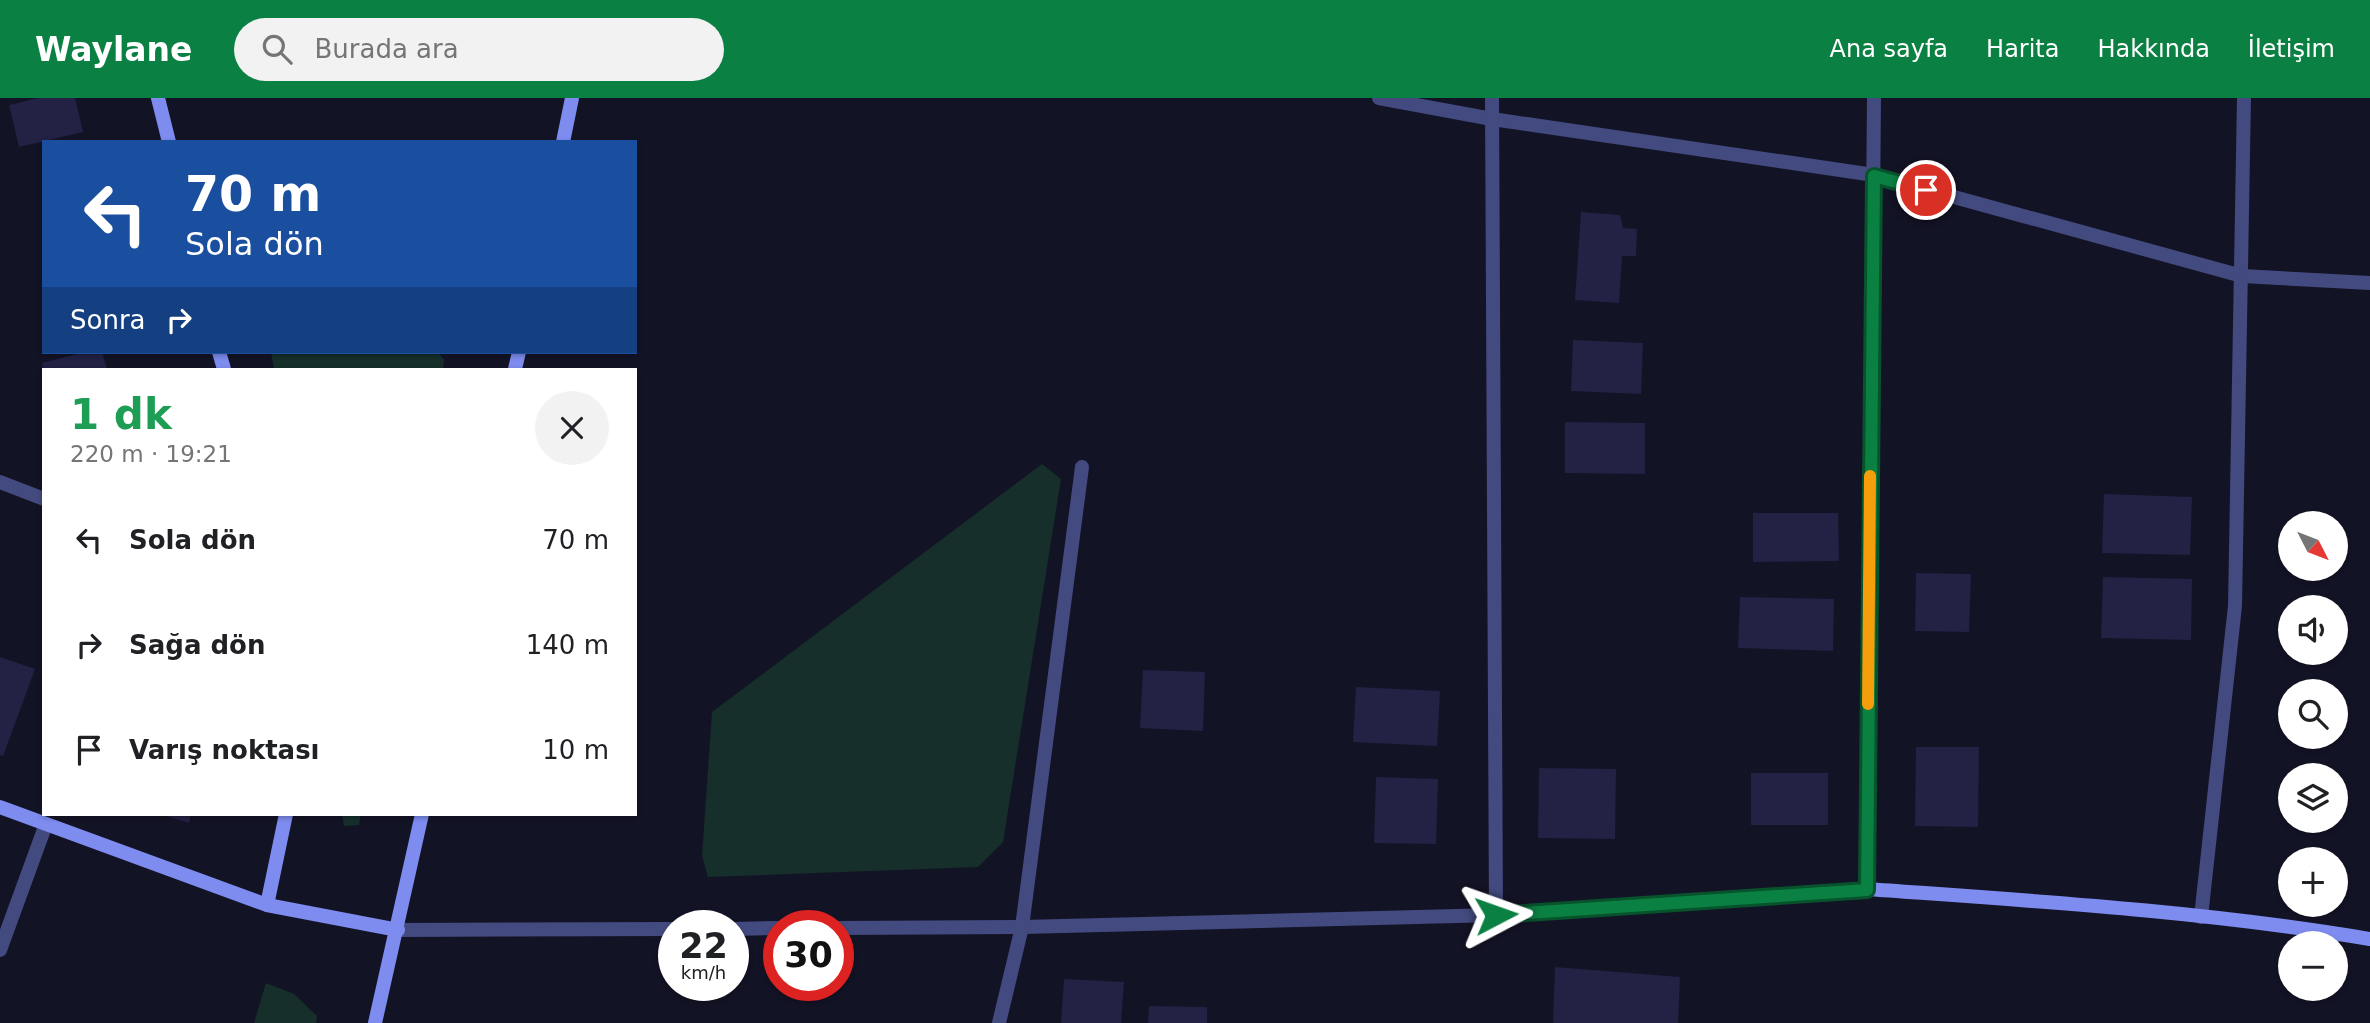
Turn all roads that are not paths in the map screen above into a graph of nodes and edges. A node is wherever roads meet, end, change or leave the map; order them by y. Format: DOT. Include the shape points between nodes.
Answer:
graph roads {
  1 [pos="158,98"];
  2 [pos="572,98"];
  3 [pos="1379,98"];
  4 [pos="1492,98"];
  5 [pos="1874,98"];
  6 [pos="2244,98"];
  7 [pos="1492,120"];
  8 [pos="168,140"];
  9 [pos="563,140"];
  10 [pos="1874,176"];
  11 [pos="2242,276"];
  12 [pos="2370,283"];
  13 [pos="1082,467"];
  14 [pos="0,482"];
  15 [pos="42,498"];
  16 [pos="0,807"];
  17 [pos="286,816"];
  18 [pos="422,816"];
  19 [pos="46,824"];
  20 [pos="1867,890"];
  21 [pos="267,905"];
  22 [pos="1496,915"];
  23 [pos="2201,918"];
  24 [pos="854,928"];
  25 [pos="1022,928"];
  26 [pos="658,929"];
  27 [pos="398,930"];
  28 [pos="2370,939"];
  29 [pos="0,950"];
  30 [pos="375,1023"];
  31 [pos="999,1023"];
  1 -- 8 [label="street"];
  2 -- 9 [label="street"];
  3 -- 7 [label="street"];
  4 -- 7 [label="street"];
  5 -- 10 [label="street"];
  6 -- 11 [label="street"];
  7 -- 10 [label="street"];
  7 -- 22 [label="street"];
  10 -- 11 [label="street"];
  10 -- 20 [label="street"];
  11 -- 12 [label="street"];
  11 -- 23 [label="street" via="2235,606"];
  13 -- 25 [label="street"];
  14 -- 15 [label="street"];
  16 -- 19 [label="street"];
  17 -- 21 [label="street"];
  18 -- 27 [label="street"];
  19 -- 21 [label="street"];
  19 -- 29 [label="street"];
  20 -- 22 [label="street"];
  20 -- 23 [label="street"];
  21 -- 27 [label="street"];
  22 -- 25 [label="street"];
  23 -- 28 [label="street" via="2302,927"];
  24 -- 25 [label="street"];
  25 -- 31 [label="street"];
  26 -- 27 [label="street"];
  27 -- 30 [label="street"];
}
